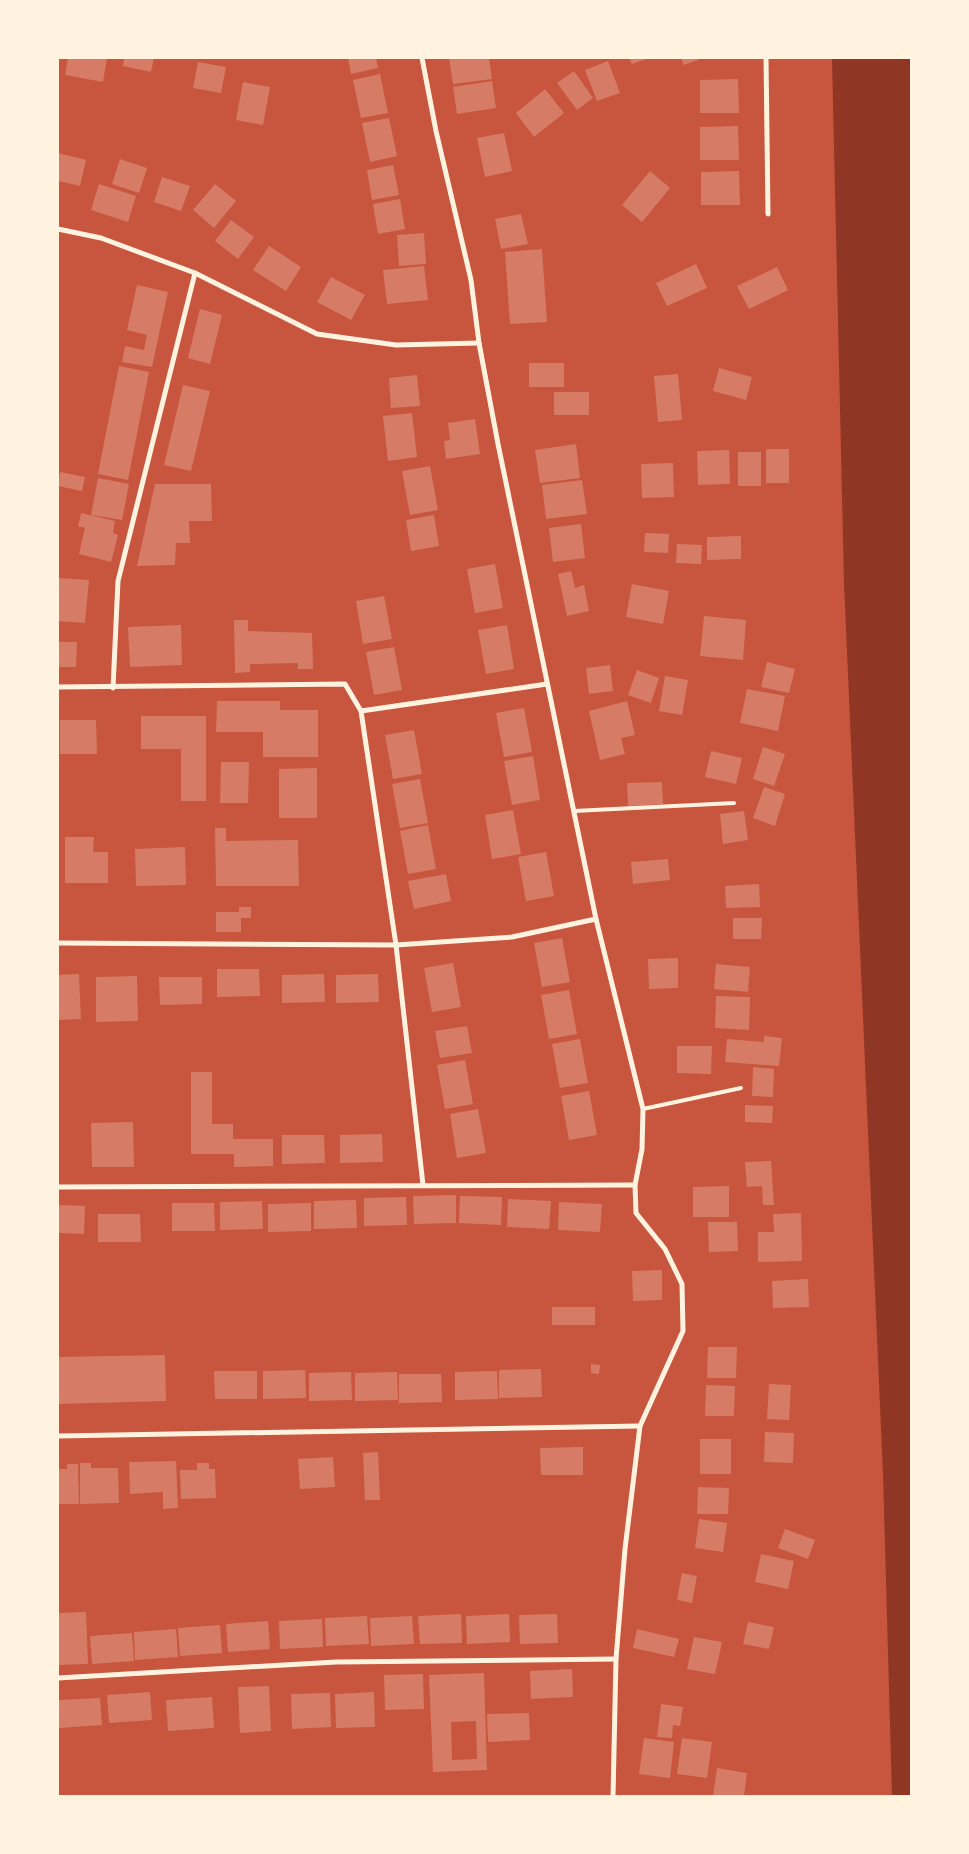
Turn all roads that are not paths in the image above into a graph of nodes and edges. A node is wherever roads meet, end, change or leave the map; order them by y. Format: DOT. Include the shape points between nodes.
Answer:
graph roads {
  1 [pos="422,58"];
  2 [pos="766,58"];
  3 [pos="768,214"];
  4 [pos="58,229"];
  5 [pos="195,273"];
  6 [pos="479,343"];
  7 [pos="547,684"];
  8 [pos="58,687"];
  9 [pos="113,688"];
  10 [pos="361,712"];
  11 [pos="734,803"];
  12 [pos="574,811"];
  13 [pos="596,919"];
  14 [pos="58,944"];
  15 [pos="396,945"];
  16 [pos="741,1088"];
  17 [pos="643,1109"];
  18 [pos="424,1185"];
  19 [pos="635,1185"];
  20 [pos="58,1187"];
  21 [pos="640,1426"];
  22 [pos="58,1436"];
  23 [pos="616,1659"];
  24 [pos="58,1678"];
  25 [pos="613,1796"];
  1 -- 6 [label="street" via="471,280"];
  2 -- 3 [label="street"];
  4 -- 5 [label="street" via="110,241"];
  5 -- 6 [label="street" via="317,334 396,345"];
  5 -- 9 [label="street" via="118,581"];
  6 -- 7 [label="street"];
  7 -- 10 [label="street"];
  7 -- 12 [label="street"];
  8 -- 9 [label="street"];
  9 -- 10 [label="street" via="344,684"];
  10 -- 15 [label="street"];
  11 -- 12 [label="lane"];
  12 -- 13 [label="street"];
  13 -- 15 [label="street" via="512,937"];
  13 -- 17 [label="street"];
  14 -- 15 [label="street"];
  15 -- 18 [label="street"];
  16 -- 17 [label="lane"];
  17 -- 19 [label="street" via="642,1149"];
  18 -- 19 [label="street"];
  18 -- 20 [label="street"];
  19 -- 21 [label="street" via="636,1213 664,1249 682,1284 683,1322 683,1332"];
  21 -- 22 [label="street"];
  21 -- 23 [label="street"];
  23 -- 24 [label="street" via="336,1662"];
  23 -- 25 [label="street"];
}
